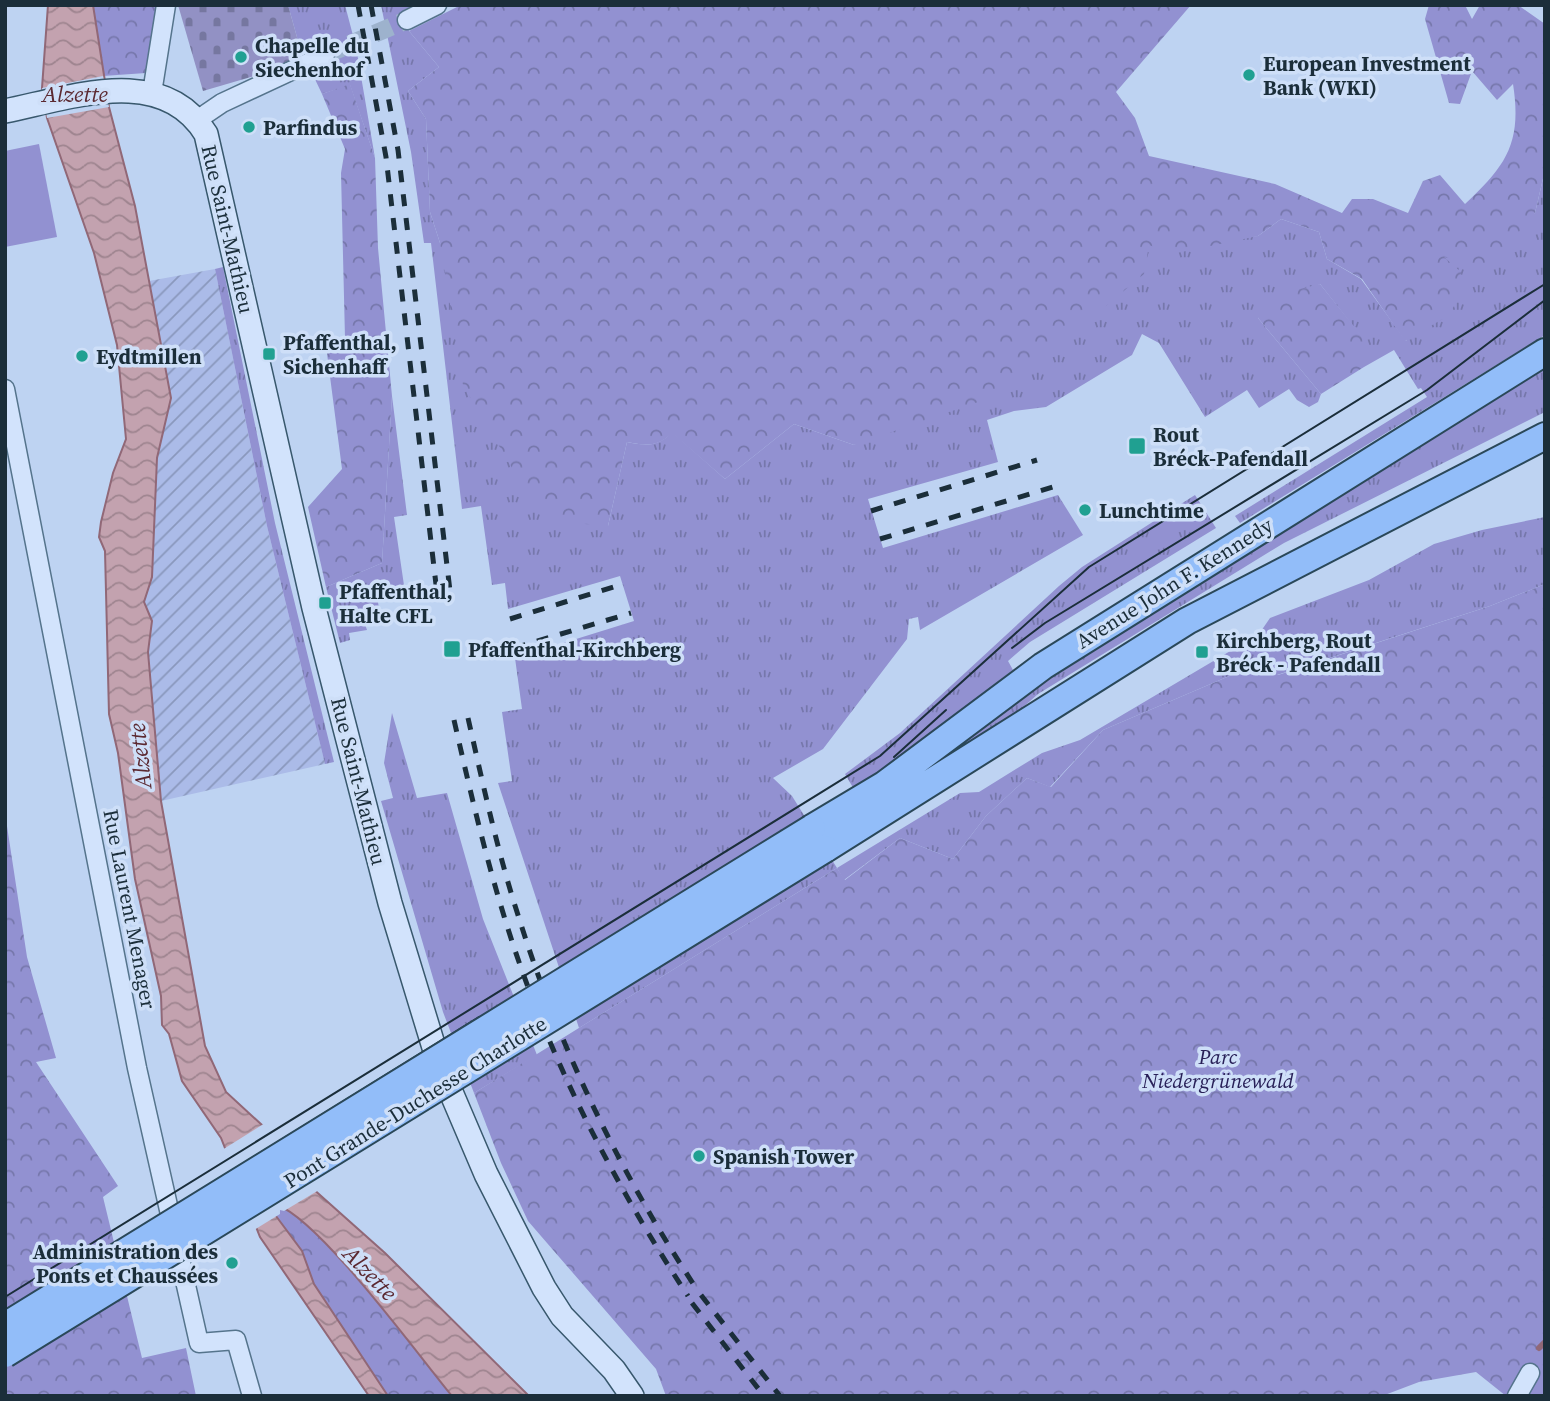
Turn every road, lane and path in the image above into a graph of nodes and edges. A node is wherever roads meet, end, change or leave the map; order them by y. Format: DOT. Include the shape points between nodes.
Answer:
graph roads {
  1 [pos="166,5"];
  2 [pos="437,5"];
  3 [pos="407,20"];
  4 [pos="325,55"];
  5 [pos="152,93"];
  6 [pos="5,111"];
  7 [pos="197,120"];
  8 [pos="1545,352"];
  9 [pos="5,388"];
  10 [pos="1544,436"];
  11 [pos="819,838"];
  12 [pos="5,1326"];
  13 [pos="5,1354"];
  14 [pos="1530,1373"];
  15 [pos="252,1396"];
  16 [pos="632,1396"];
  17 [pos="1517,1396"];
  1 -- 5 [label="street"];
  2 -- 3 [label="street"];
  4 -- 7 [label="street" via="222,103"];
  5 -- 6 [label="main road" via="106,91"];
  5 -- 7 [label="main road" via="169,99"];
  7 -- 16 [label="main road, Rue Saint-Mathieu" via="211,148 314,608 390,903 439,1064 486,1174 544,1289"];
  8 -- 11 [label="main road, Avenue John F. Kennedy" via="1043,666"];
  9 -- 15 [label="street, Rue Laurent Menager" via="135,1055 199,1343 236,1340"];
  10 -- 11 [label="main road, Avenue John F. Kennedy" via="1186,621"];
  11 -- 12 [label="main road, Pont Grande-Duchesse Charlotte, bridge"];
  11 -- 13 [label="main road, Pont Grande-Duchesse Charlotte, bridge"];
  14 -- 17 [label="street"];
}
